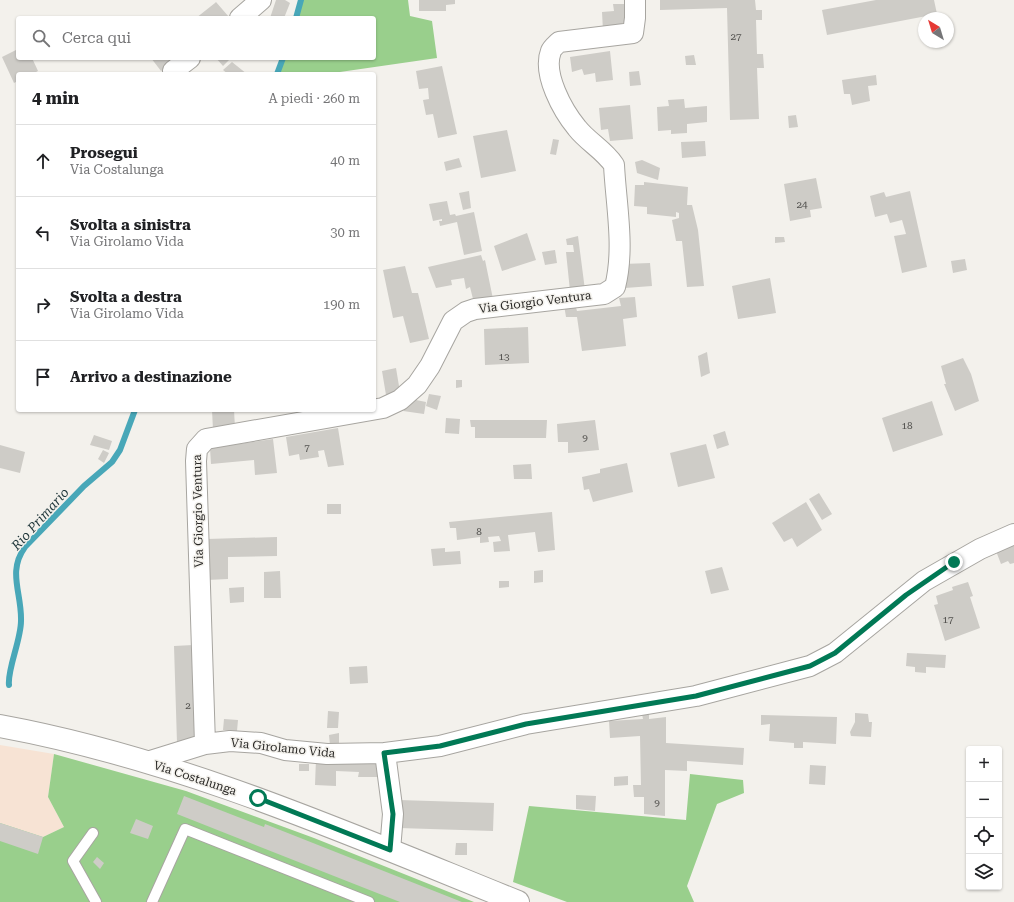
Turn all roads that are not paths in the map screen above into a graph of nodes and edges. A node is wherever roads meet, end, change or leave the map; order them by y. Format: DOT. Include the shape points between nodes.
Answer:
graph roads {
  1 [pos="261,0"];
  2 [pos="635,0"];
  3 [pos="242,16"];
  4 [pos="187,60"];
  5 [pos="173,71"];
  6 [pos="376,409"];
  7 [pos="360,412"];
  8 [pos="1014,534"];
  9 [pos="0,726"];
  10 [pos="205,744"];
  11 [pos="384,753"];
  12 [pos="147,762"];
  13 [pos="93,833"];
  14 [pos="390,850"];
  15 [pos="96,902"];
  16 [pos="152,902"];
  17 [pos="368,902"];
  18 [pos="518,902"];
  1 -- 3 [label="street"];
  2 -- 6 [label="street, Via Giorgio Ventura" via="633,33 559,42 551,51 549,64 551,80 565,111 578,129 607,155 614,165 619,255 615,287 604,294 466,312 453,321 430,366 417,385 400,400"];
  4 -- 5 [label="street"];
  7 -- 10 [label="street, Via Giorgio Ventura" via="206,439 197,449"];
  8 -- 11 [label="street, Via Girolamo Vida" via="980,549 924,581 835,653 810,666 696,696 526,724 440,746"];
  9 -- 12 [label="street, Via Costalunga"];
  10 -- 11 [label="street, Via Girolamo Vida" via="230,741 261,743 284,750 327,754"];
  10 -- 12 [label="street"];
  11 -- 14 [label="street" via="393,814"];
  12 -- 14 [label="street, Via Costalunga" via="258,798"];
  13 -- 15 [label="lane" via="73,861"];
  14 -- 18 [label="street, Via Costalunga"];
  16 -- 17 [label="lane" via="185,829"];
}
